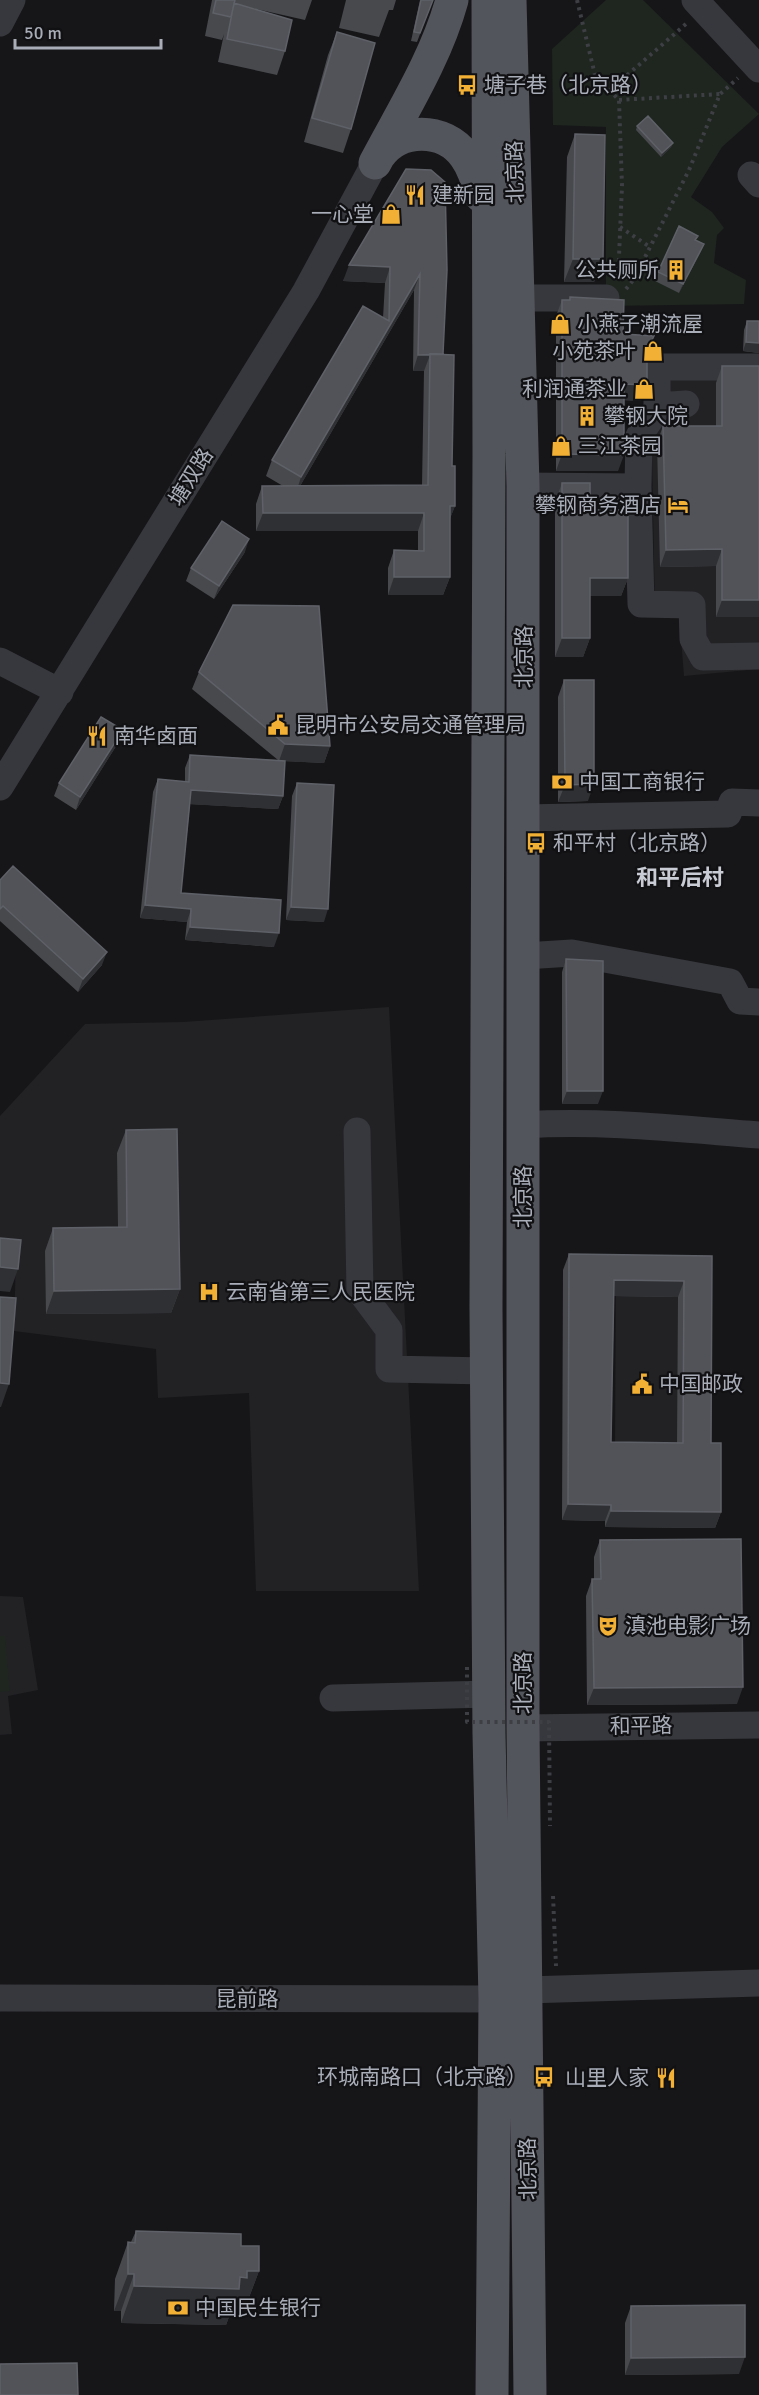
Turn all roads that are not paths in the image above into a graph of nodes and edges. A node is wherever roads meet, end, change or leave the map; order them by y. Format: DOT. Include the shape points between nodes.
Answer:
graph roads {
  1 [pos="12,0"];
  2 [pos="452,0"];
  3 [pos="488,0"];
  4 [pos="510,0"];
  5 [pos="699,4"];
  6 [pos="0,23"];
  7 [pos="757,66"];
  8 [pos="375,163"];
  9 [pos="487,219"];
  10 [pos="612,297"];
  11 [pos="518,298"];
  12 [pos="752,369"];
  13 [pos="657,405"];
  14 [pos="686,405"];
  15 [pos="523,486"];
  16 [pos="638,487"];
  17 [pos="759,656"];
  18 [pos="0,662"];
  19 [pos="60,692"];
  20 [pos="0,787"];
  21 [pos="759,803"];
  22 [pos="523,818"];
  23 [pos="524,956"];
  24 [pos="759,1002"];
  25 [pos="524,1125"];
  26 [pos="357,1131"];
  27 [pos="759,1135"];
  28 [pos="487,1362"];
  29 [pos="489,1695"];
  30 [pos="333,1698"];
  31 [pos="759,1725"];
  32 [pos="524,1728"];
  33 [pos="759,1983"];
  34 [pos="542,1990"];
  35 [pos="0,1998"];
  36 [pos="495,1999"];
  37 [pos="492,2395"];
  38 [pos="530,2395"];
  1 -- 6 [label="street"];
  2 -- 8 [label="main road" via="421,76"];
  3 -- 9 [label="main road, 北京路"];
  4 -- 11 [label="main road, 北京路"];
  5 -- 7 [label="street"];
  8 -- 9 [label="main road" via="390,144 407,136 425,134 448,141 465,156 480,189"];
  8 -- 19 [label="street, 塘双路" via="306,291"];
  9 -- 28 [label="main road, 北京路"];
  10 -- 11 [label="street"];
  11 -- 15 [label="main road, 北京路"];
  12 -- 13 [label="street" via="657,367"];
  13 -- 14 [label="street"];
  13 -- 16 [label="street" via="639,436"];
  15 -- 16 [label="street"];
  15 -- 22 [label="main road, 北京路"];
  16 -- 17 [label="street" via="641,604 692,605 693,639 704,657"];
  18 -- 19 [label="street"];
  19 -- 20 [label="street, 塘双路"];
  21 -- 22 [label="street" via="732,802 728,814"];
  22 -- 23 [label="main road, 北京路"];
  23 -- 24 [label="street" via="572,953 665,969 730,982 740,1001"];
  23 -- 25 [label="main road, 北京路"];
  25 -- 27 [label="street" via="620,1125"];
  25 -- 32 [label="main road, 北京路"];
  26 -- 28 [label="street" via="360,1291 388,1330 389,1360"];
  28 -- 29 [label="main road, 北京路"];
  29 -- 30 [label="street"];
  29 -- 36 [label="main road, 北京路"];
  31 -- 32 [label="street, 和平路"];
  32 -- 34 [label="main road, 北京路"];
  33 -- 34 [label="street"];
  34 -- 38 [label="main road, 北京路"];
  35 -- 36 [label="street, 昆前路"];
  36 -- 37 [label="main road, 北京路"];
}
